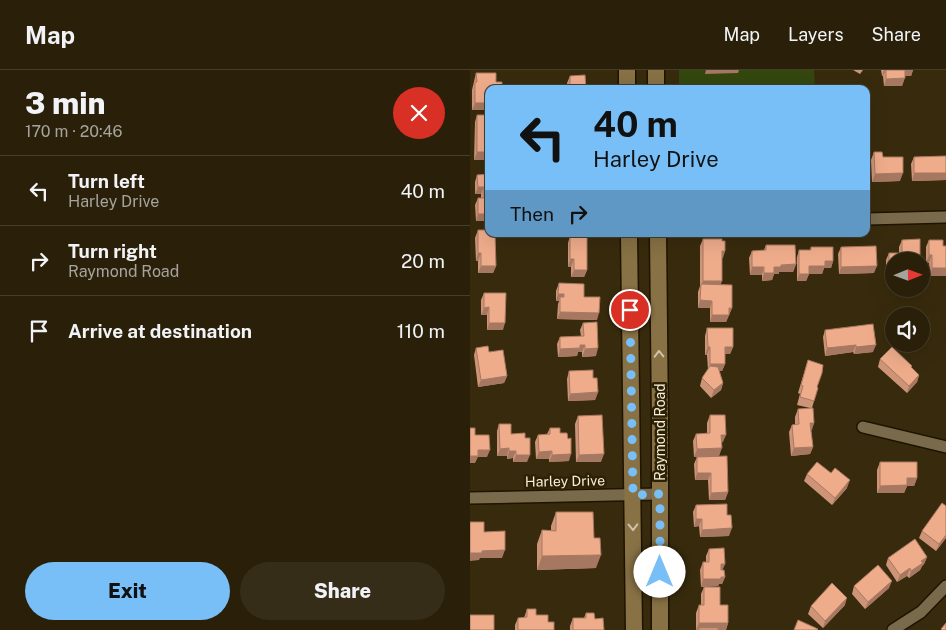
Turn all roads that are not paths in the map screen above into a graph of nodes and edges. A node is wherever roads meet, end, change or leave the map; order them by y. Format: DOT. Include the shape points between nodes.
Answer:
graph roads {
  1 [pos="627,70"];
  2 [pos="656,70"];
  3 [pos="627,85"];
  4 [pos="656,85"];
  5 [pos="946,217"];
  6 [pos="870,219"];
  7 [pos="629,237"];
  8 [pos="658,237"];
  9 [pos="863,427"];
  10 [pos="946,447"];
  11 [pos="660,494"];
  12 [pos="633,495"];
  13 [pos="470,498"];
  14 [pos="946,586"];
  15 [pos="634,630"];
  16 [pos="660,630"];
  17 [pos="893,630"];
  1 -- 3 [label="main road"];
  2 -- 4 [label="main road"];
  5 -- 6 [label="street"];
  7 -- 12 [label="main road, Raymond Road"];
  11 -- 8 [label="main road, Raymond Road, one-way"];
  9 -- 10 [label="street"];
  11 -- 12 [label="street, Harley Drive"];
  11 -- 16 [label="main road, Raymond Road"];
  12 -- 13 [label="street, Harley Drive"];
  12 -- 15 [label="main road, Raymond Road, one-way"];
  14 -- 17 [label="street" via="921,612"];
}
